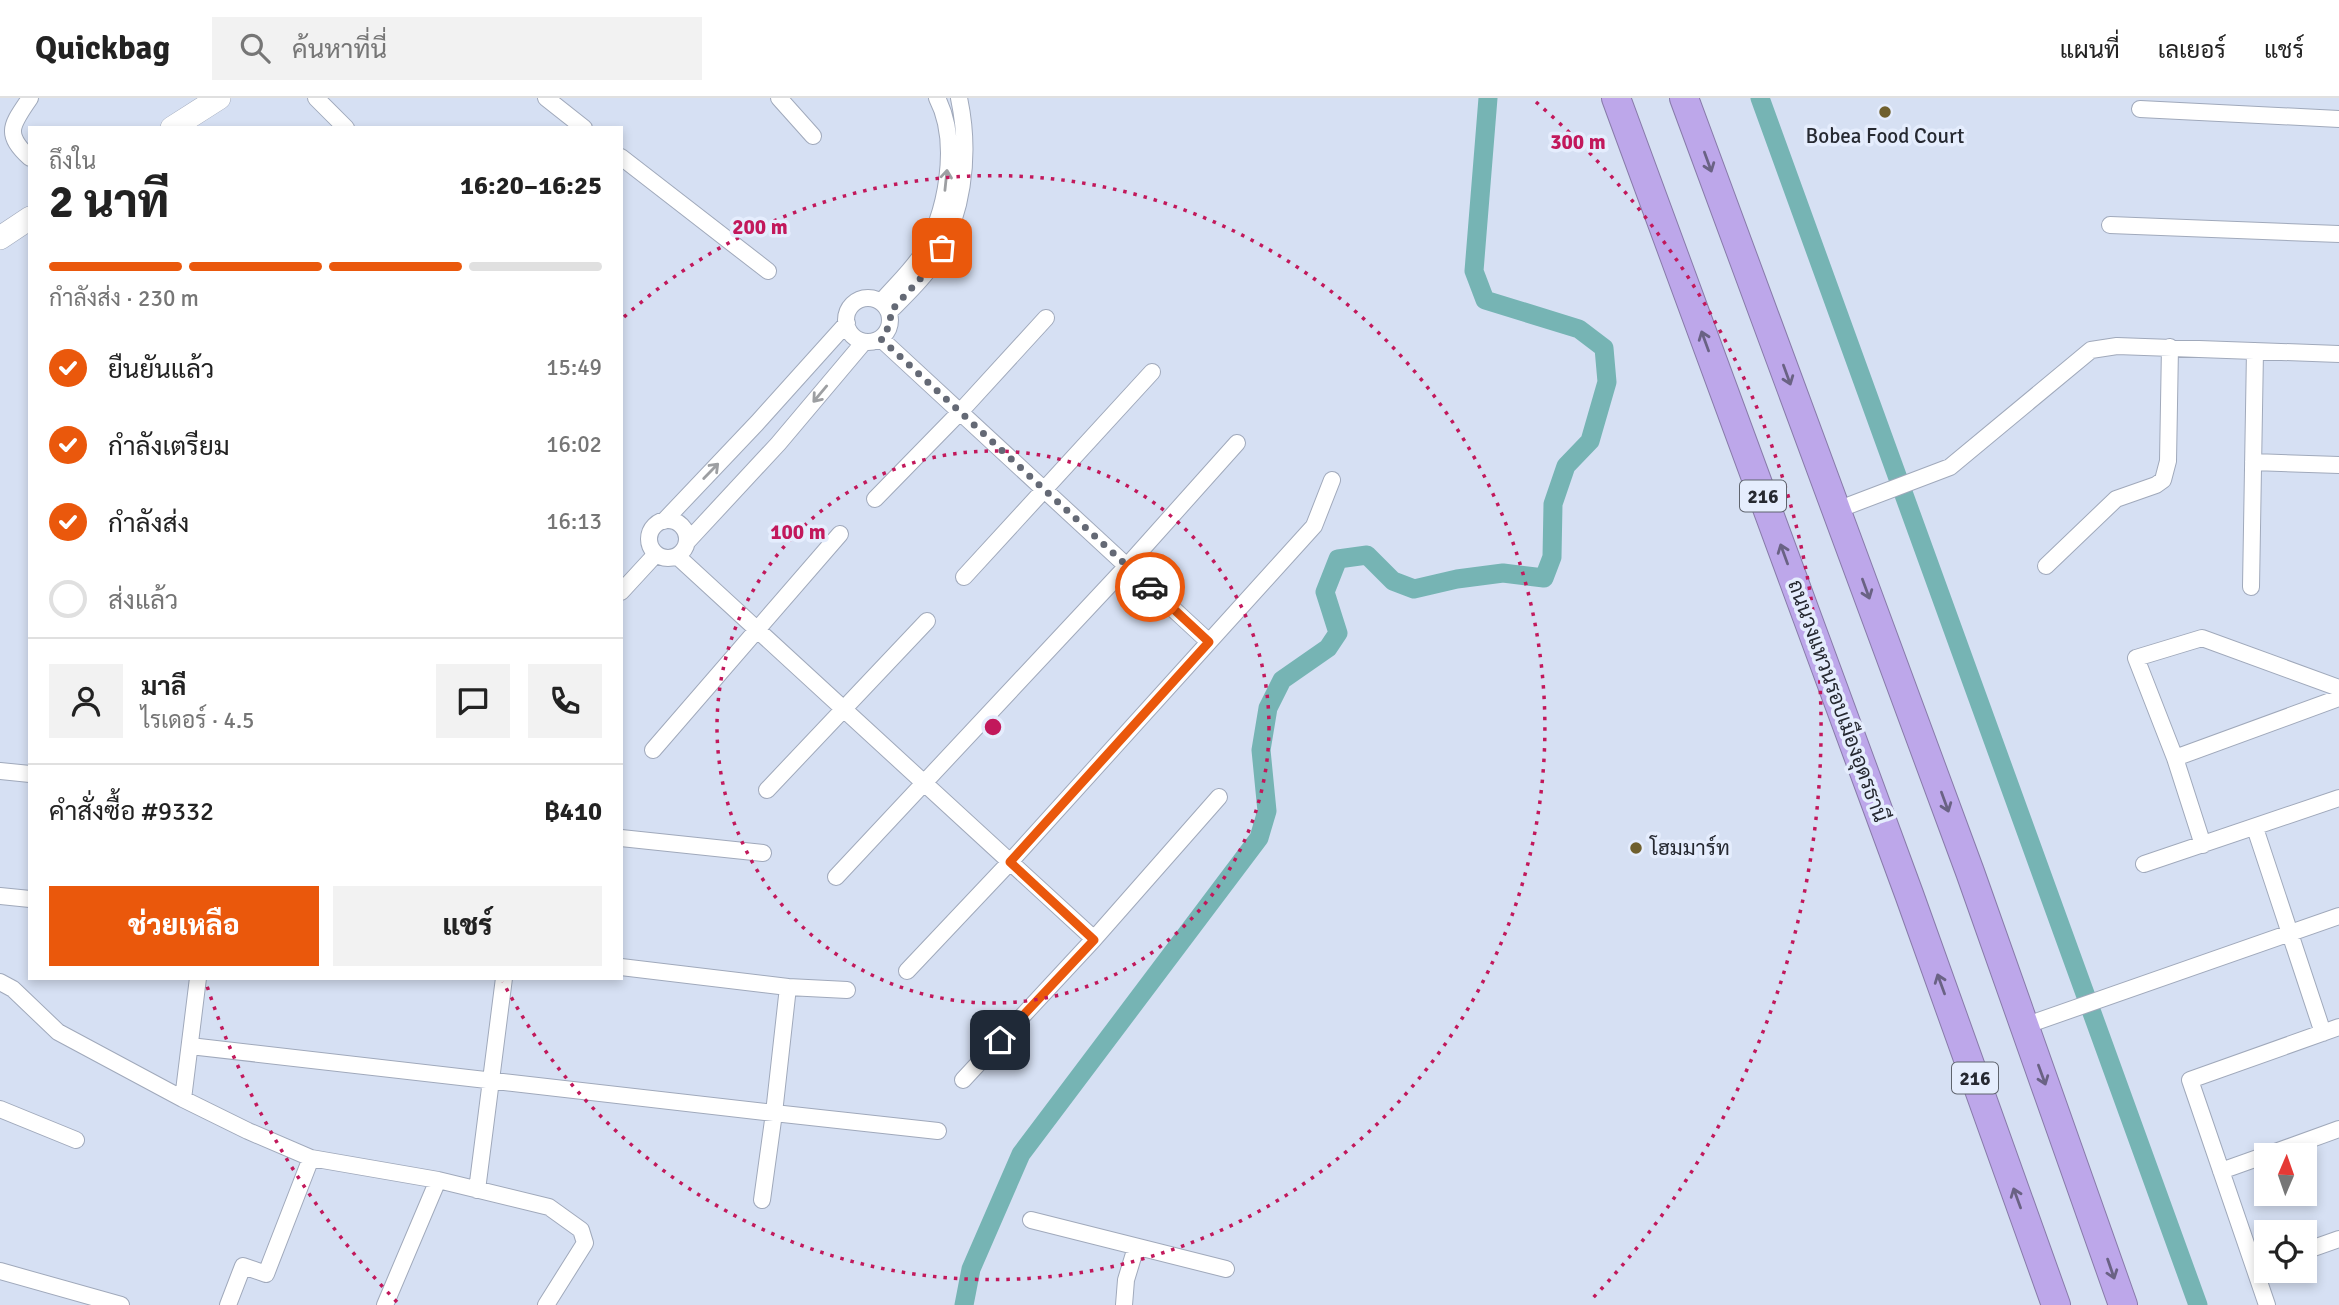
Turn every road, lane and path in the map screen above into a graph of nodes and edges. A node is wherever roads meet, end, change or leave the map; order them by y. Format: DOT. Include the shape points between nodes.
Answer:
graph roads {
  1 [pos="30,98"];
  2 [pos="219,98"];
  3 [pos="316,98"];
  4 [pos="546,98"];
  5 [pos="779,98"];
  6 [pos="937,98"];
  7 [pos="959,98"];
  8 [pos="1616,98"];
  9 [pos="1684,98"];
  10 [pos="2140,109"];
  11 [pos="2339,119"];
  12 [pos="175,126"];
  13 [pos="344,126"];
  14 [pos="581,126"];
  15 [pos="813,136"];
  16 [pos="28,156"];
  17 [pos="623,159"];
  18 [pos="28,219"];
  19 [pos="2110,225"];
  20 [pos="2339,234"];
  21 [pos="0,238"];
  22 [pos="768,271"];
  23 [pos="885,307"];
  24 [pos="1046,318"];
  25 [pos="846,323"];
  26 [pos="881,339"];
  27 [pos="864,342"];
  28 [pos="2170,347"];
  29 [pos="2255,351"];
  30 [pos="2339,354"];
  31 [pos="1152,372"];
  32 [pos="960,412"];
  33 [pos="757,423"];
  34 [pos="1237,443"];
  35 [pos="778,444"];
  36 [pos="2253,462"];
  37 [pos="2339,466"];
  38 [pos="1332,480"];
  39 [pos="1044,489"];
  40 [pos="875,499"];
  41 [pos="1837,510"];
  42 [pos="664,520"];
  43 [pos="840,534"];
  44 [pos="687,542"];
  45 [pos="656,554"];
  46 [pos="677,556"];
  47 [pos="1127,566"];
  48 [pos="2046,566"];
  49 [pos="964,577"];
  50 [pos="2251,587"];
  51 [pos="623,590"];
  52 [pos="927,621"];
  53 [pos="757,630"];
  54 [pos="1209,642"];
  55 [pos="2339,688"];
  56 [pos="2339,698"];
  57 [pos="842,708"];
  58 [pos="653,750"];
  59 [pos="2175,758"];
  60 [pos="0,771"];
  61 [pos="28,774"];
  62 [pos="925,784"];
  63 [pos="767,790"];
  64 [pos="1219,797"];
  65 [pos="2339,798"];
  66 [pos="2256,828"];
  67 [pos="623,838"];
  68 [pos="2203,845"];
  69 [pos="764,853"];
  70 [pos="1010,862"];
  71 [pos="2144,864"];
  72 [pos="836,877"];
  73 [pos="0,896"];
  74 [pos="28,900"];
  75 [pos="2339,916"];
  76 [pos="2290,933"];
  77 [pos="1094,940"];
  78 [pos="623,967"];
  79 [pos="907,971"];
  80 [pos="198,980"];
  81 [pos="504,980"];
  82 [pos="0,982"];
  83 [pos="788,987"];
  84 [pos="847,990"];
  85 [pos="2024,1026"];
  86 [pos="2339,1027"];
  87 [pos="2323,1032"];
  88 [pos="190,1046"];
  89 [pos="491,1080"];
  90 [pos="963,1080"];
  91 [pos="183,1099"];
  92 [pos="0,1109"];
  93 [pos="774,1113"];
  94 [pos="2339,1129"];
  95 [pos="938,1130"];
  96 [pos="76,1140"];
  97 [pos="2300,1143"];
  98 [pos="311,1158"];
  99 [pos="2254,1160"];
  100 [pos="2221,1171"];
  101 [pos="438,1180"];
  102 [pos="477,1190"];
  103 [pos="762,1200"];
  104 [pos="1031,1220"];
  105 [pos="2339,1239"];
  106 [pos="1136,1247"];
  107 [pos="2317,1247"];
  108 [pos="2254,1250"];
  109 [pos="1226,1269"];
  110 [pos="0,1271"];
  111 [pos="2264,1283"];
  112 [pos="121,1305"];
  113 [pos="228,1305"];
  114 [pos="385,1305"];
  115 [pos="546,1305"];
  116 [pos="1124,1305"];
  117 [pos="2056,1305"];
  118 [pos="2123,1305"];
  119 [pos="2267,1305"];
  1 -- 16 [label="street" via="12,132 15,144"];
  2 -- 12 [label="street"];
  3 -- 13 [label="street"];
  4 -- 14 [label="street"];
  5 -- 15 [label="street"];
  23 -- 6 [label="street, one-way" via="920,257 942,209 948,134"];
  7 -- 23 [label="street" via="966,157 953,221 929,269"];
  117 -- 8 [label="highway, ถนนวงแหวนรอบเมืองอุดรธานี / 216, one-way"];
  9 -- 41 [label="highway, one-way"];
  10 -- 11 [label="street"];
  17 -- 22 [label="street"];
  18 -- 21 [label="street"];
  19 -- 20 [label="street"];
  23 -- 25 [label="street" via="866,298 855,302"];
  23 -- 26 [label="street" via="891,323"];
  24 -- 32 [label="street"];
  25 -- 27 [label="street" via="852,335"];
  25 -- 33 [label="street"];
  26 -- 27 [label="street"];
  26 -- 32 [label="street"];
  27 -- 35 [label="street, one-way"];
  28 -- 29 [label="street"];
  28 -- 41 [label="street" via="2091,350 1950,467"];
  28 -- 48 [label="street" via="2168,461 2163,480 2116,499"];
  29 -- 30 [label="street"];
  29 -- 36 [label="street"];
  31 -- 39 [label="street"];
  32 -- 39 [label="street"];
  32 -- 40 [label="street"];
  33 -- 35 [label="street"];
  42 -- 33 [label="street, one-way"];
  34 -- 47 [label="street"];
  35 -- 44 [label="street"];
  36 -- 37 [label="street"];
  36 -- 50 [label="street"];
  38 -- 54 [label="street" via="1314,526"];
  39 -- 47 [label="street"];
  39 -- 49 [label="street"];
  41 -- 85 [label="highway, one-way"];
  42 -- 44 [label="street" via="683,527"];
  42 -- 45 [label="street" via="650,535"];
  43 -- 53 [label="street"];
  44 -- 46 [label="street"];
  45 -- 46 [label="street"];
  45 -- 51 [label="street"];
  46 -- 53 [label="street"];
  47 -- 54 [label="street"];
  47 -- 62 [label="street"];
  52 -- 57 [label="street"];
  53 -- 57 [label="street"];
  53 -- 58 [label="street"];
  54 -- 70 [label="street"];
  55 -- 59 [label="street" via="2202,638 2136,658"];
  56 -- 59 [label="street"];
  57 -- 62 [label="street"];
  57 -- 63 [label="street"];
  59 -- 68 [label="street"];
  60 -- 61 [label="street"];
  62 -- 70 [label="street"];
  62 -- 72 [label="street"];
  64 -- 77 [label="street"];
  65 -- 66 [label="street"];
  66 -- 68 [label="street"];
  66 -- 76 [label="street"];
  67 -- 69 [label="street"];
  68 -- 71 [label="street"];
  70 -- 77 [label="street"];
  70 -- 79 [label="street"];
  73 -- 74 [label="street"];
  75 -- 76 [label="street"];
  76 -- 85 [label="street"];
  76 -- 87 [label="street"];
  77 -- 90 [label="street"];
  78 -- 83 [label="street"];
  80 -- 88 [label="street"];
  81 -- 89 [label="street"];
  82 -- 91 [label="street" via="58,1032"];
  83 -- 84 [label="street"];
  83 -- 93 [label="street"];
  85 -- 118 [label="highway, one-way"];
  86 -- 87 [label="street"];
  87 -- 100 [label="street" via="2190,1080"];
  88 -- 89 [label="street"];
  88 -- 91 [label="street"];
  89 -- 93 [label="street"];
  89 -- 102 [label="street"];
  91 -- 98 [label="street"];
  92 -- 96 [label="street"];
  93 -- 95 [label="street"];
  93 -- 103 [label="street"];
  94 -- 97 [label="street"];
  98 -- 101 [label="street"];
  98 -- 113 [label="street" via="266,1274 243,1266"];
  99 -- 100 [label="street"];
  100 -- 108 [label="street"];
  101 -- 102 [label="street"];
  101 -- 114 [label="street"];
  102 -- 115 [label="street" via="549,1207 581,1230 585,1242"];
  104 -- 106 [label="street"];
  105 -- 107 [label="street"];
  106 -- 109 [label="street"];
  106 -- 116 [label="street"];
  110 -- 112 [label="street"];
  111 -- 119 [label="street"];
}
